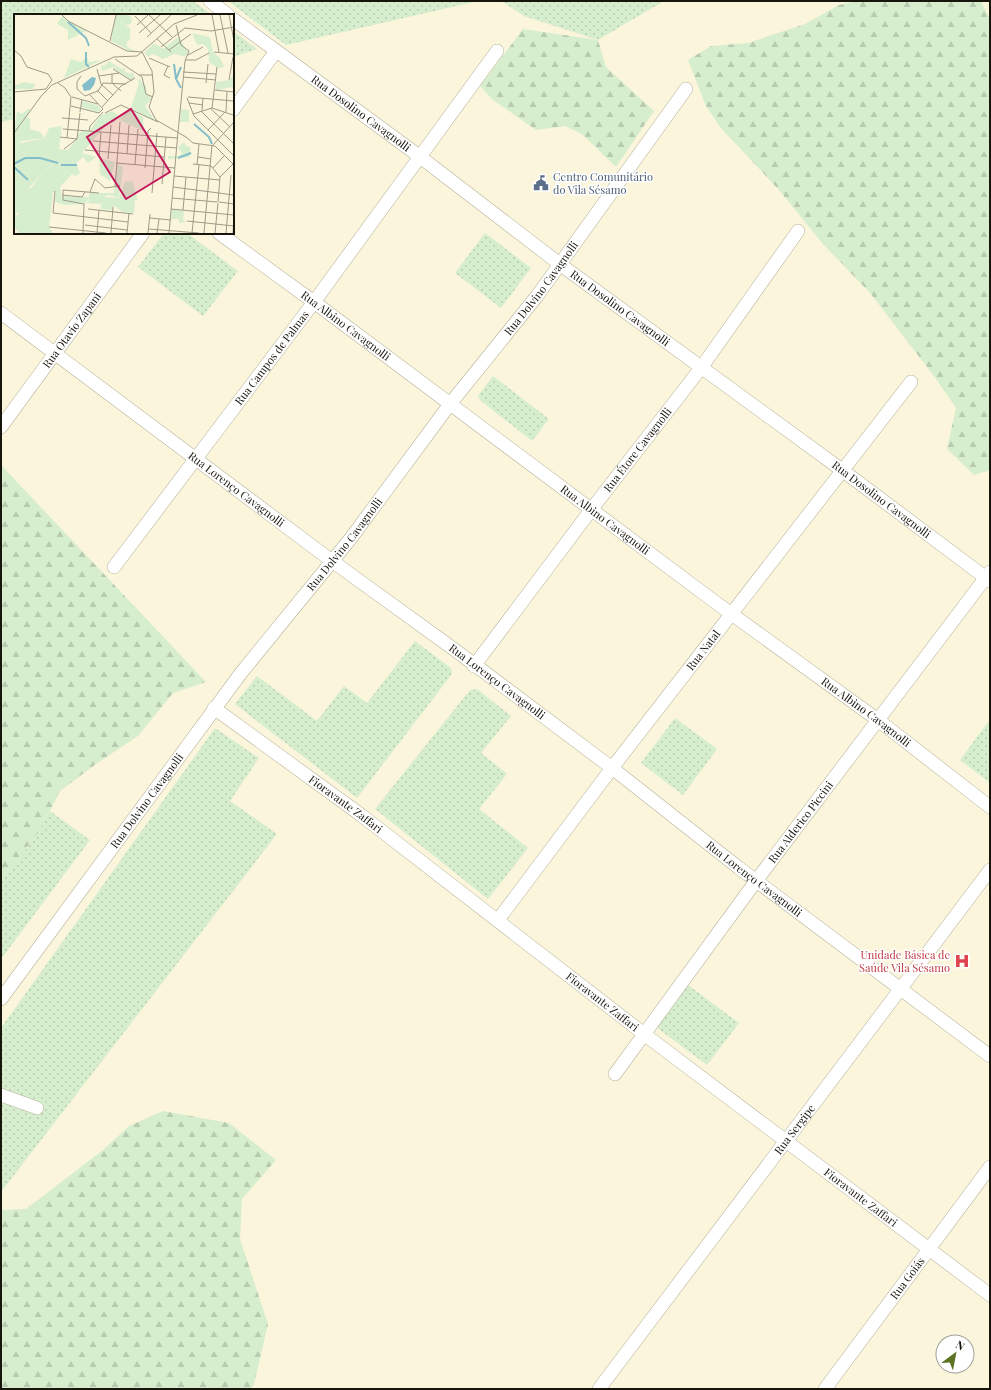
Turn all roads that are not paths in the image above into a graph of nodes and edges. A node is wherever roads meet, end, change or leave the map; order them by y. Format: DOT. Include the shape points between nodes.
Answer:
graph roads {
  1 [pos="210,1"];
  2 [pos="227,14"];
  3 [pos="234,20"];
  4 [pos="276,51"];
  5 [pos="497,51"];
  6 [pos="686,89"];
  7 [pos="234,109"];
  8 [pos="419,156"];
  9 [pos="798,231"];
  10 [pos="142,234"];
  11 [pos="219,234"];
  12 [pos="561,264"];
  13 [pos="314,302"];
  14 [pos="1,313"];
  15 [pos="55,352"];
  16 [pos="701,368"];
  17 [pos="911,382"];
  18 [pos="450,404"];
  19 [pos="1,427"];
  20 [pos="196,460"];
  21 [pos="842,470"];
  22 [pos="591,510"];
  23 [pos="332,561"];
  24 [pos="114,567"];
  25 [pos="988,577"];
  26 [pos="732,614"];
  27 [pos="474,666"];
  28 [pos="214,708"];
  29 [pos="878,720"];
  30 [pos="612,768"];
  31 [pos="990,808"];
  32 [pos="990,870"];
  33 [pos="756,881"];
  34 [pos="498,920"];
  35 [pos="901,988"];
  36 [pos="1,1000"];
  37 [pos="644,1034"];
  38 [pos="990,1056"];
  39 [pos="615,1074"];
  40 [pos="1,1095"];
  41 [pos="37,1108"];
  42 [pos="787,1141"];
  43 [pos="990,1167"];
  44 [pos="929,1250"];
  45 [pos="990,1295"];
  46 [pos="599,1389"];
  47 [pos="825,1389"];
  1 -- 2 [label="street"];
  3 -- 4 [label="street, Rua Dosolino Cavagnolli"];
  4 -- 7 [label="street"];
  4 -- 8 [label="street, Rua Dosolino Cavagnolli"];
  5 -- 8 [label="street, Rua Campos de Palmas"];
  6 -- 12 [label="street, Rua Dolvino Cavagnolli"];
  8 -- 12 [label="street, Rua Dosolino Cavagnolli"];
  8 -- 13 [label="street, Rua Campos de Palmas"];
  9 -- 16 [label="street, Rua Étore Cavagnolli"];
  10 -- 15 [label="street, Rua Otavio Zapani"];
  11 -- 13 [label="street, Rua Albino Cavagnolli"];
  12 -- 16 [label="street, Rua Dosolino Cavagnolli"];
  12 -- 18 [label="street, Rua Dolvino Cavagnolli"];
  13 -- 18 [label="street, Rua Albino Cavagnolli"];
  13 -- 20 [label="street, Rua Campos de Palmas"];
  14 -- 15 [label="street, Rua Lorenço Cavagnolli"];
  15 -- 19 [label="street, Rua Otavio Zapani"];
  15 -- 20 [label="street, Rua Lorenço Cavagnolli"];
  16 -- 21 [label="street, Rua Dosolino Cavagnolli"];
  16 -- 22 [label="street, Rua Étore Cavagnolli"];
  17 -- 21 [label="street, Rua Natal"];
  18 -- 22 [label="street, Rua Albino Cavagnolli"];
  18 -- 23 [label="street, Rua Dolvino Cavagnolli"];
  20 -- 23 [label="street, Rua Lorenço Cavagnolli"];
  20 -- 24 [label="street, Rua Campos de Palmas"];
  21 -- 25 [label="street, Rua Dosolino Cavagnolli"];
  21 -- 26 [label="street, Rua Natal"];
  22 -- 26 [label="street, Rua Albino Cavagnolli"];
  22 -- 27 [label="street, Rua Étore Cavagnolli"];
  23 -- 27 [label="street, Rua Lorenço Cavagnolli"];
  23 -- 28 [label="street, Rua Dolvino Cavagnolli"];
  25 -- 29 [label="street, Rua Alderico Piccini"];
  26 -- 29 [label="street, Rua Albino Cavagnolli"];
  26 -- 30 [label="street, Rua Natal"];
  27 -- 30 [label="street, Rua Lorenço Cavagnolli"];
  28 -- 34 [label="street, Fioravante Zaffari" via="361,815"];
  28 -- 36 [label="street, Rua Dolvino Cavagnolli"];
  29 -- 31 [label="street, Rua Albino Cavagnolli"];
  29 -- 33 [label="street, Rua Alderico Piccini"];
  30 -- 33 [label="street, Rua Lorenço Cavagnolli"];
  30 -- 34 [label="street, Rua Natal"];
  32 -- 35 [label="street, Rua Sergipe"];
  33 -- 35 [label="street, Rua Lorenço Cavagnolli"];
  33 -- 37 [label="street, Rua Alderico Piccini"];
  34 -- 37 [label="street, Fioravante Zaffari"];
  35 -- 38 [label="street, Rua Lorenço Cavagnolli"];
  35 -- 42 [label="street, Rua Sergipe"];
  37 -- 39 [label="street, Rua Alderico Piccini"];
  37 -- 42 [label="street, Fioravante Zaffari"];
  40 -- 41 [label="street"];
  42 -- 44 [label="street, Fioravante Zaffari"];
  42 -- 46 [label="street, Rua Sergipe"];
  43 -- 44 [label="street, Rua Goiás"];
  44 -- 45 [label="street, Fioravante Zaffari"];
  44 -- 47 [label="street, Rua Goiás"];
}
